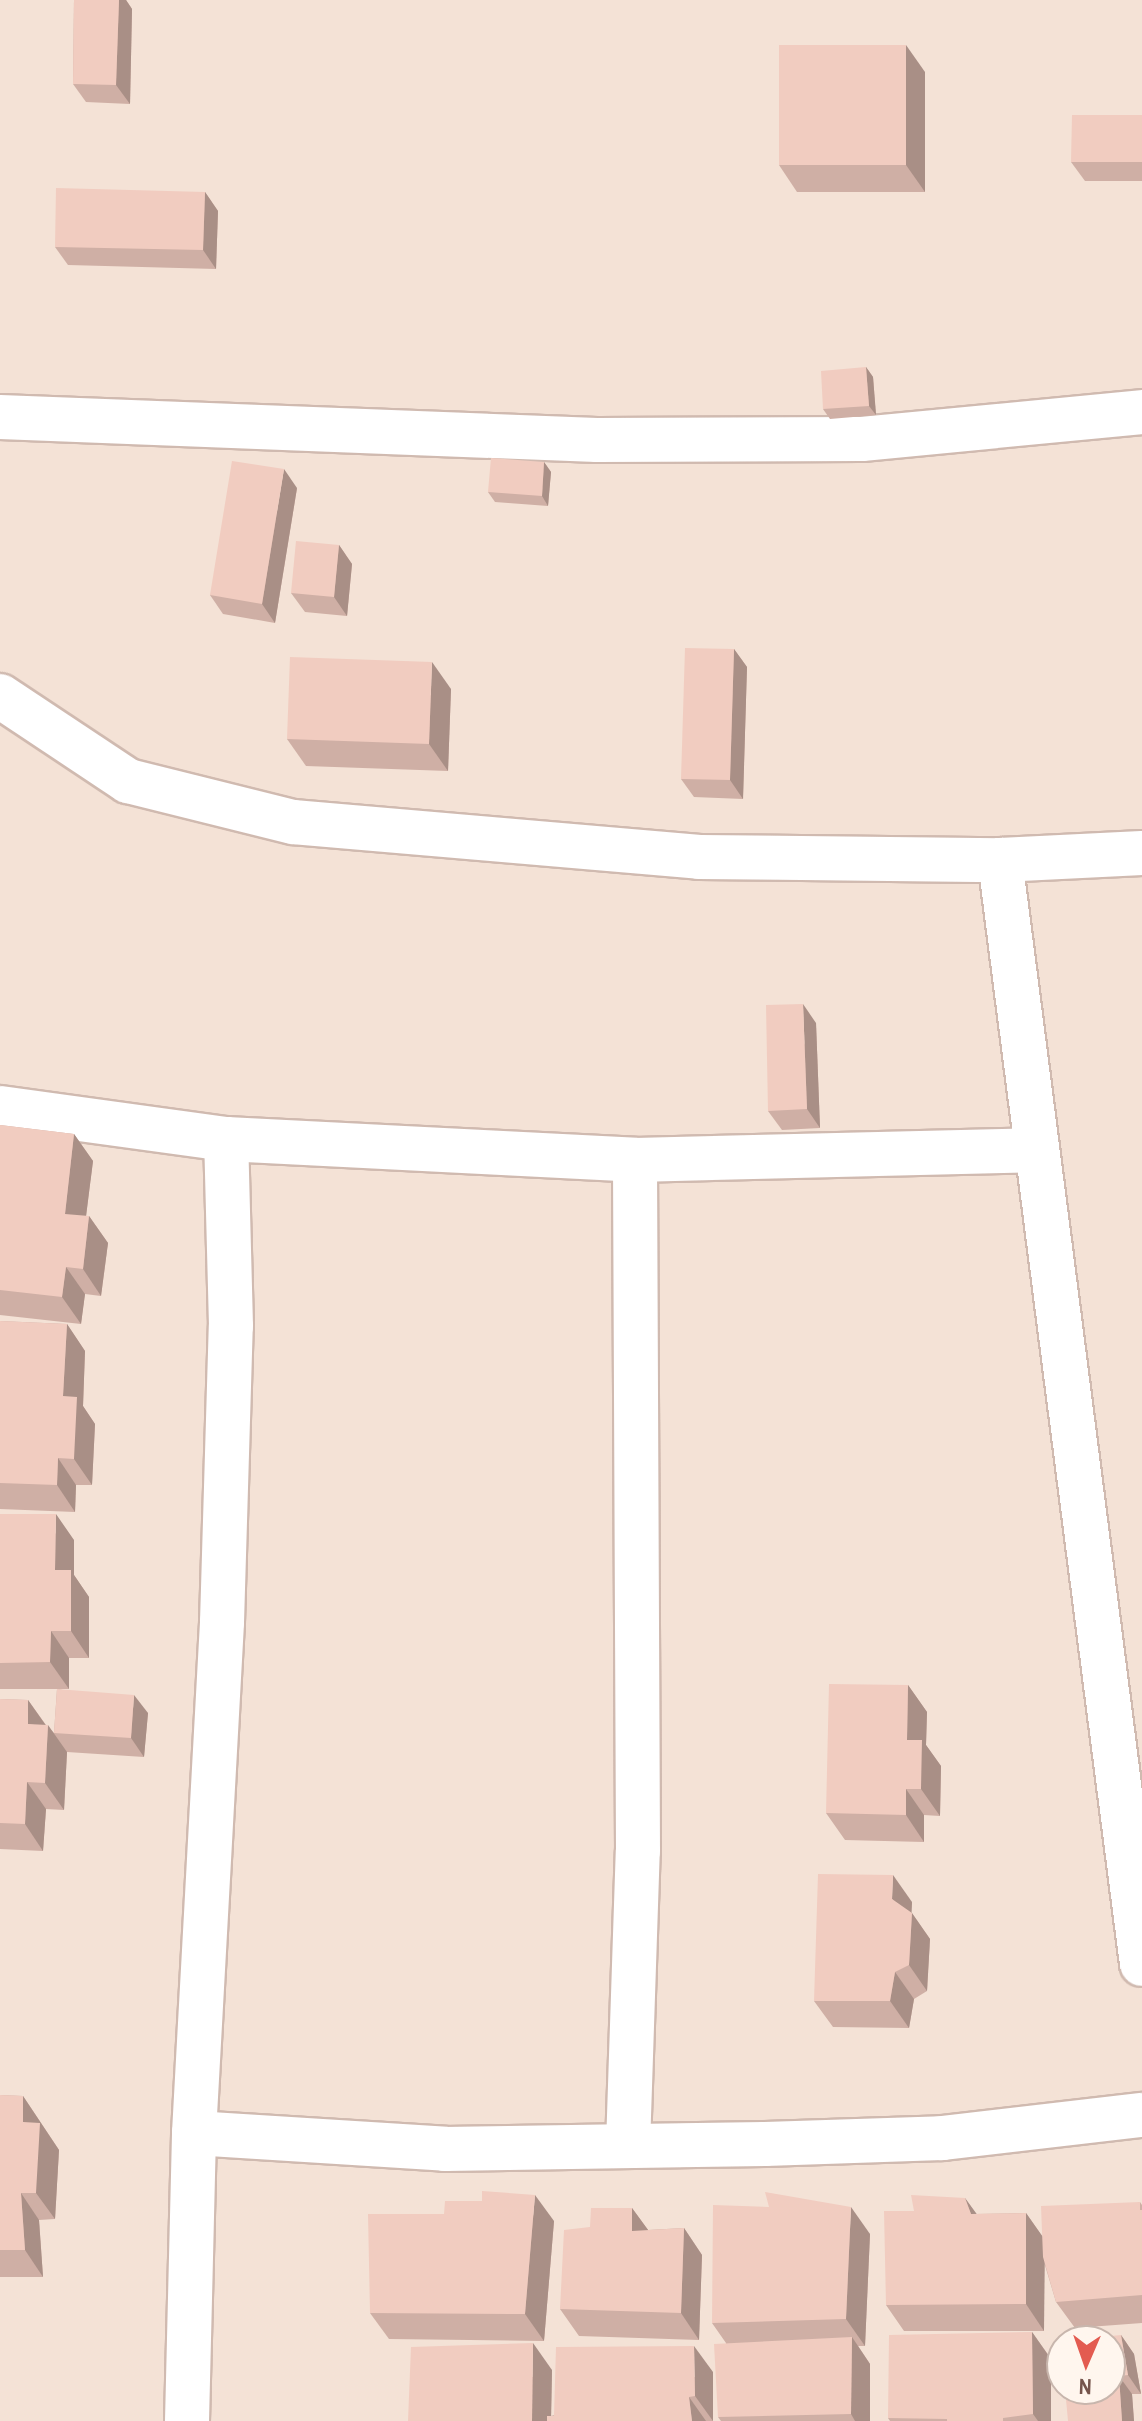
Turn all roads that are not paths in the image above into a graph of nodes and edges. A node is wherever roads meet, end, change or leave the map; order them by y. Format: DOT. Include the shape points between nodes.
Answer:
graph roads {
  1 [pos="1142,412"];
  2 [pos="0,417"];
  3 [pos="0,696"];
  4 [pos="1142,853"];
  5 [pos="1000,860"];
  6 [pos="0,1108"];
  7 [pos="226,1139"];
  8 [pos="1034,1150"];
  9 [pos="635,1160"];
  10 [pos="1142,1964"];
  11 [pos="1142,2115"];
  12 [pos="194,2133"];
  13 [pos="628,2146"];
  14 [pos="187,2421"];
  1 -- 2 [label="street" via="862,439 613,440"];
  3 -- 5 [label="street" via="128,781 293,822 699,857"];
  4 -- 5 [label="street"];
  5 -- 8 [label="street"];
  6 -- 7 [label="street"];
  7 -- 9 [label="street"];
  7 -- 12 [label="street" via="231,1326 222,1622"];
  8 -- 9 [label="street"];
  8 -- 10 [label="street" via="1066,1340 1104,1707"];
  9 -- 13 [label="street" via="638,1835"];
  11 -- 13 [label="street" via="942,2138"];
  12 -- 13 [label="street" via="445,2149"];
  12 -- 14 [label="street"];
}
